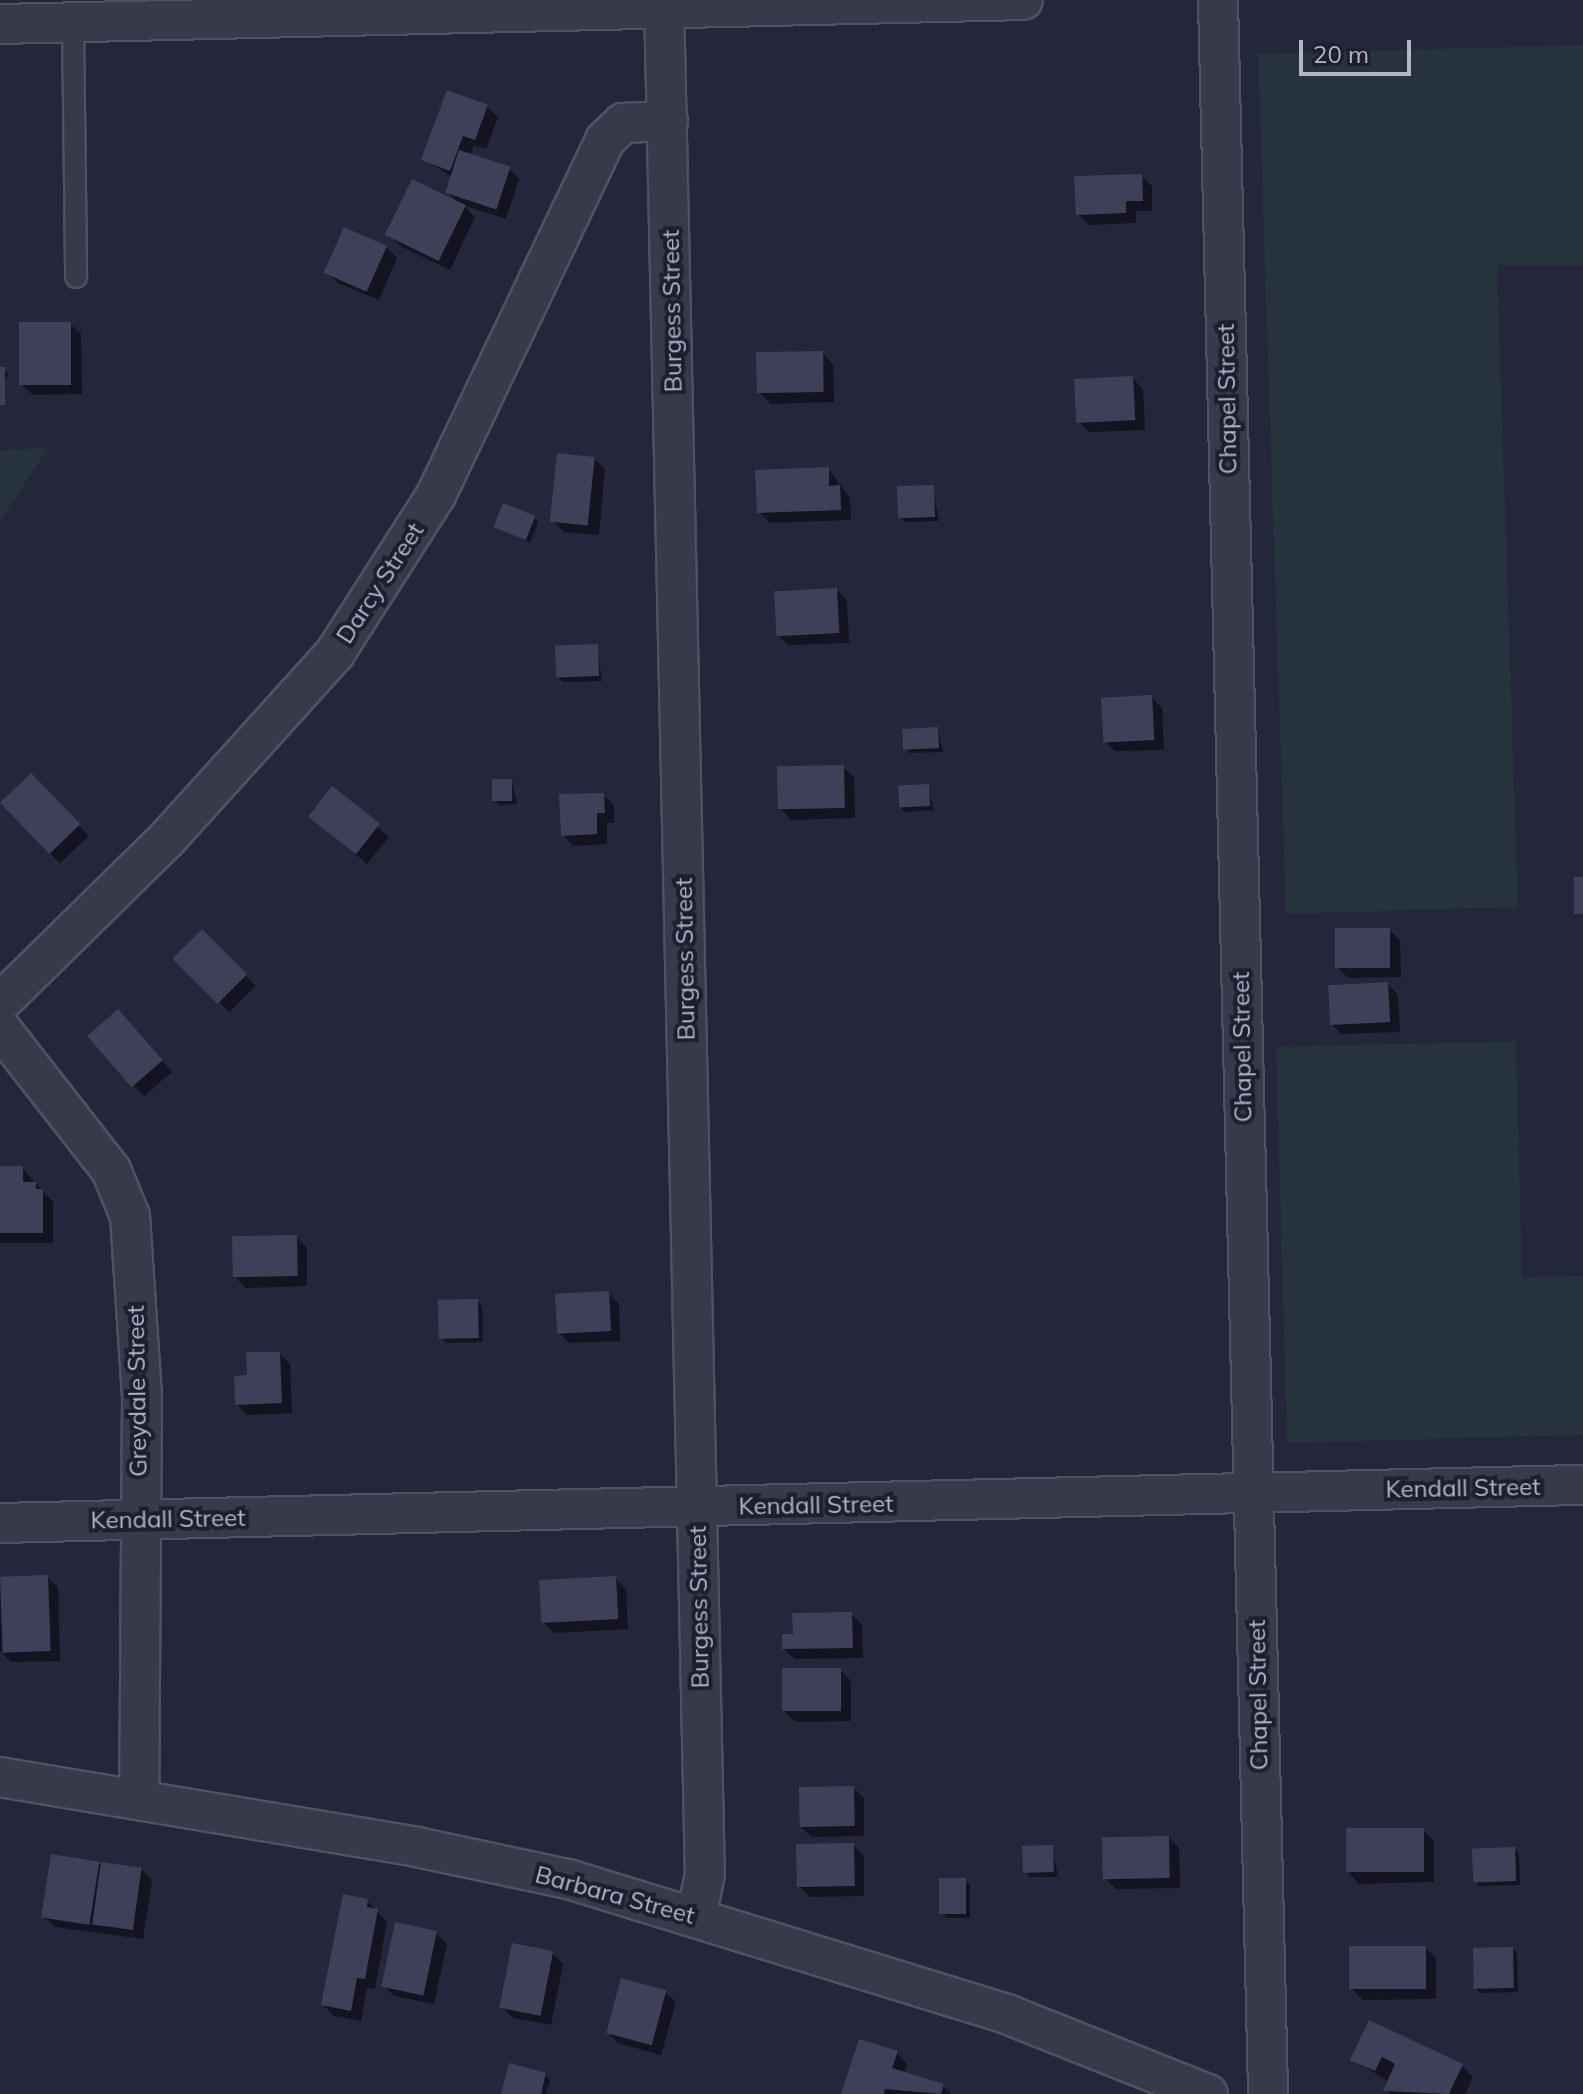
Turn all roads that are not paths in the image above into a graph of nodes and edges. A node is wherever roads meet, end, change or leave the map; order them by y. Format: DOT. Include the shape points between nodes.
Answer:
graph roads {
  1 [pos="1023,0"];
  2 [pos="1218,0"];
  3 [pos="665,4"];
  4 [pos="73,22"];
  5 [pos="0,24"];
  6 [pos="668,121"];
  7 [pos="76,277"];
  8 [pos="0,1003"];
  9 [pos="0,1028"];
  10 [pos="1583,1485"];
  11 [pos="1254,1493"];
  12 [pos="696,1508"];
  13 [pos="140,1520"];
  14 [pos="0,1523"];
  15 [pos="0,1777"];
  16 [pos="139,1797"];
  17 [pos="696,1917"];
  18 [pos="1208,2094"];
  19 [pos="1268,2094"];
  1 -- 3 [label="street"];
  2 -- 11 [label="street, Chapel Street"];
  3 -- 4 [label="street"];
  3 -- 6 [label="street, Burgess Street"];
  4 -- 5 [label="street"];
  4 -- 7 [label="lane"];
  6 -- 8 [label="street, Darcy Street" via="623,123 605,140 436,495 335,653 167,839"];
  6 -- 12 [label="street, Burgess Street"];
  9 -- 13 [label="street, Greydale Street" via="111,1170 130,1216 142,1395"];
  10 -- 11 [label="street, Kendall Street"];
  11 -- 12 [label="street, Kendall Street"];
  11 -- 19 [label="street, Chapel Street"];
  12 -- 13 [label="street, Kendall Street"];
  12 -- 17 [label="street, Burgess Street" via="705,1874"];
  13 -- 14 [label="street, Kendall Street"];
  13 -- 16 [label="street, Greydale Street"];
  15 -- 16 [label="street, Barbara Street"];
  16 -- 17 [label="street, Barbara Street" via="568,1879"];
  17 -- 18 [label="street, Barbara Street" via="1009,2015"];
}
